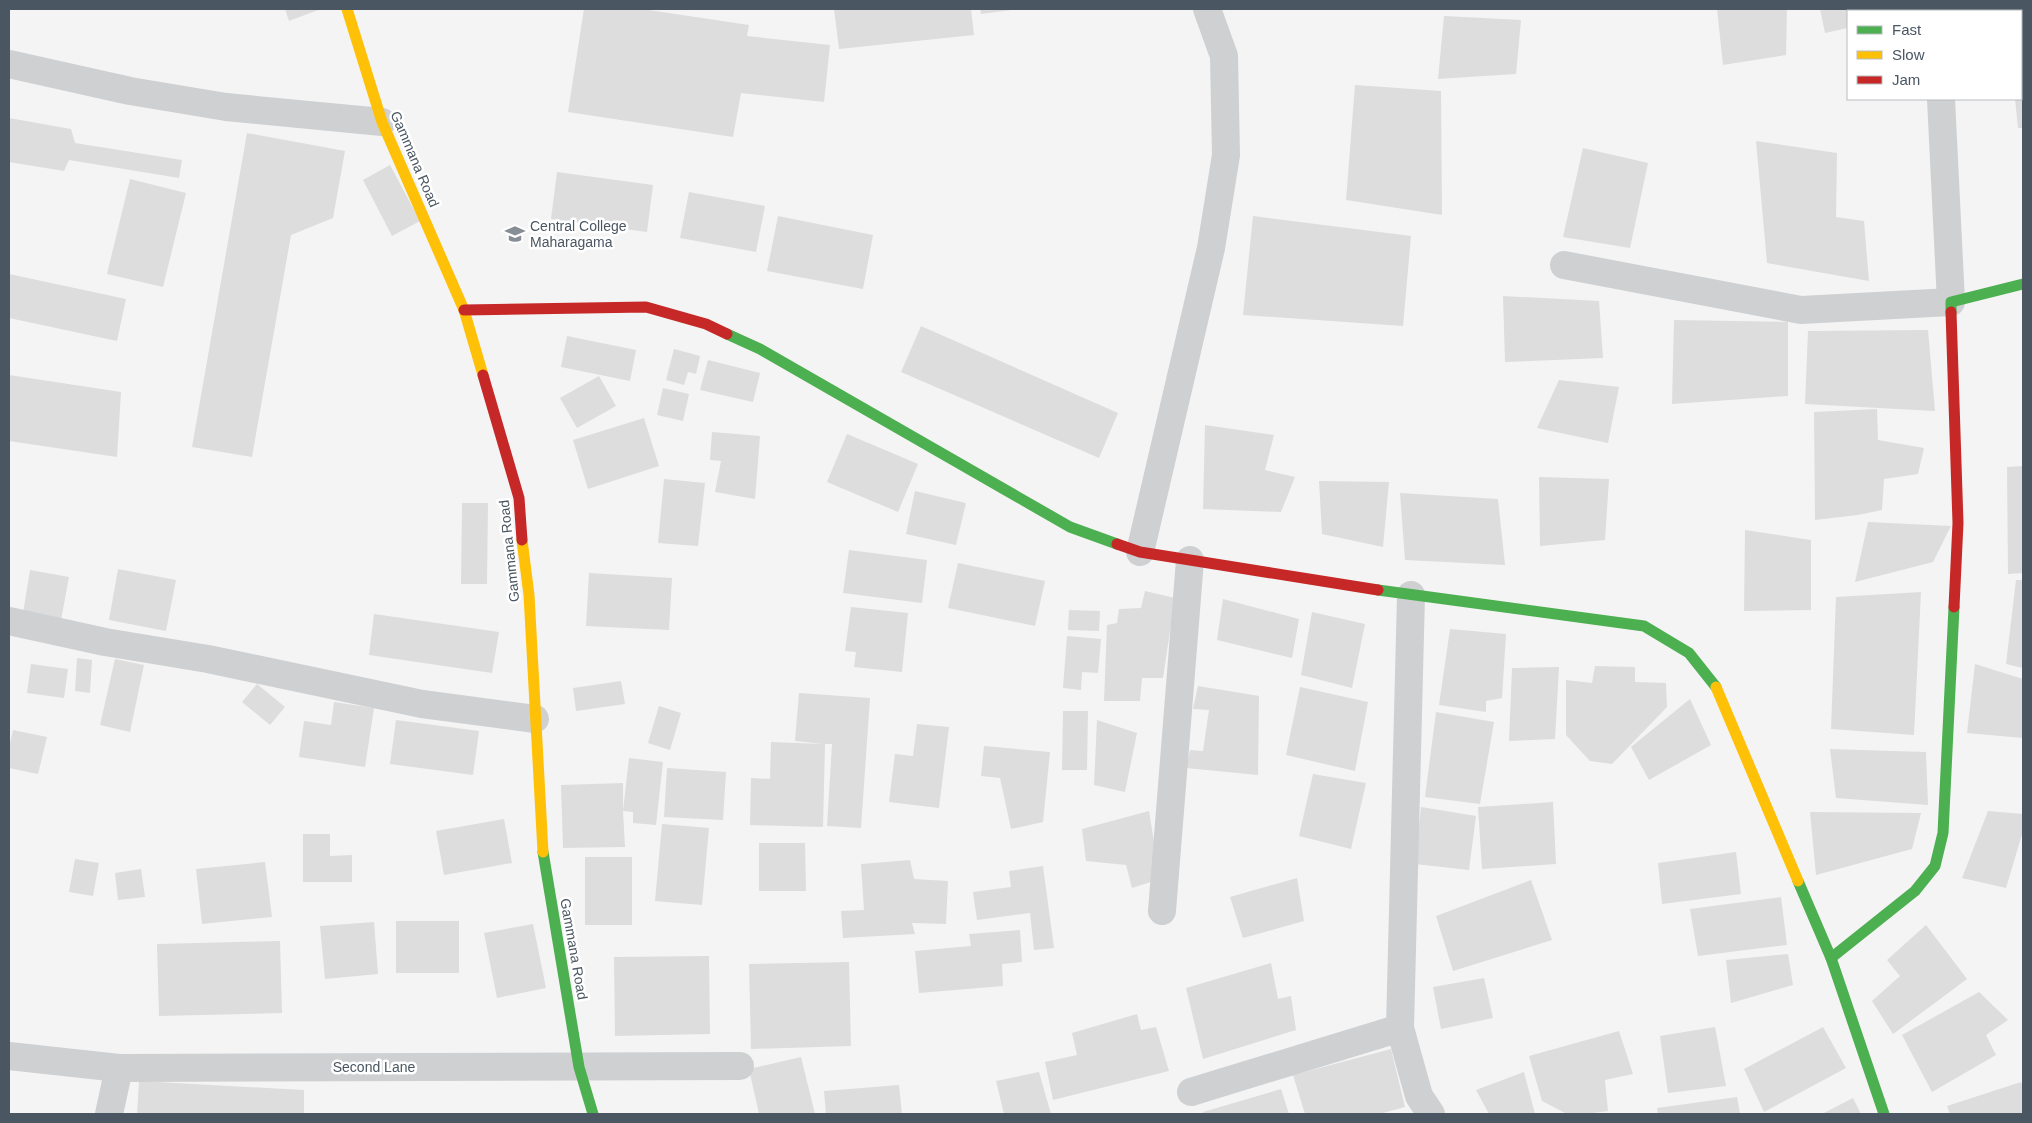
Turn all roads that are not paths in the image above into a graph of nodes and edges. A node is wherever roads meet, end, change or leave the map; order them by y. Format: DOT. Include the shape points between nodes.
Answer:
graph roads {
  1 [pos="346,9"];
  2 [pos="1207,9"];
  3 [pos="9,64"];
  4 [pos="1941,100"];
  5 [pos="382,122"];
  6 [pos="1564,264"];
  7 [pos="2023,284"];
  8 [pos="1951,302"];
  9 [pos="464,310"];
  10 [pos="1140,552"];
  11 [pos="1190,560"];
  12 [pos="1411,595"];
  13 [pos="9,620"];
  14 [pos="536,719"];
  15 [pos="1162,910"];
  16 [pos="1830,958"];
  17 [pos="1400,1028"];
  18 [pos="9,1056"];
  19 [pos="740,1066"];
  20 [pos="579,1067"];
  21 [pos="119,1068"];
  22 [pos="1191,1092"];
  23 [pos="109,1114"];
  24 [pos="593,1114"];
  25 [pos="1431,1114"];
  26 [pos="1884,1114"];
  1 -- 5 [label="street, Gammana Road"];
  2 -- 10 [label="street" via="1224,56 1226,155 1211,248"];
  3 -- 5 [label="street" via="130,91 226,107"];
  4 -- 8 [label="street"];
  5 -- 9 [label="street, Gammana Road"];
  6 -- 8 [label="street" via="1801,310"];
  7 -- 8 [label="street"];
  8 -- 16 [label="street" via="1958,523 1943,833 1935,866 1915,891"];
  9 -- 10 [label="street" via="646,307 706,324 760,349 1070,527"];
  9 -- 14 [label="street, Gammana Road" via="520,498"];
  10 -- 11 [label="street"];
  11 -- 12 [label="street"];
  11 -- 15 [label="street"];
  12 -- 16 [label="street" via="1644,626 1689,653 1717,688"];
  12 -- 17 [label="street"];
  13 -- 14 [label="street" via="422,704"];
  14 -- 20 [label="street, Gammana Road" via="544,864"];
  16 -- 26 [label="street"];
  17 -- 22 [label="street"];
  17 -- 25 [label="street" via="1419,1096"];
  18 -- 21 [label="street, Second Lane"];
  19 -- 20 [label="street, Second Lane"];
  20 -- 21 [label="street, Second Lane"];
  20 -- 24 [label="street, Gammana Road"];
  21 -- 23 [label="street"];
}
